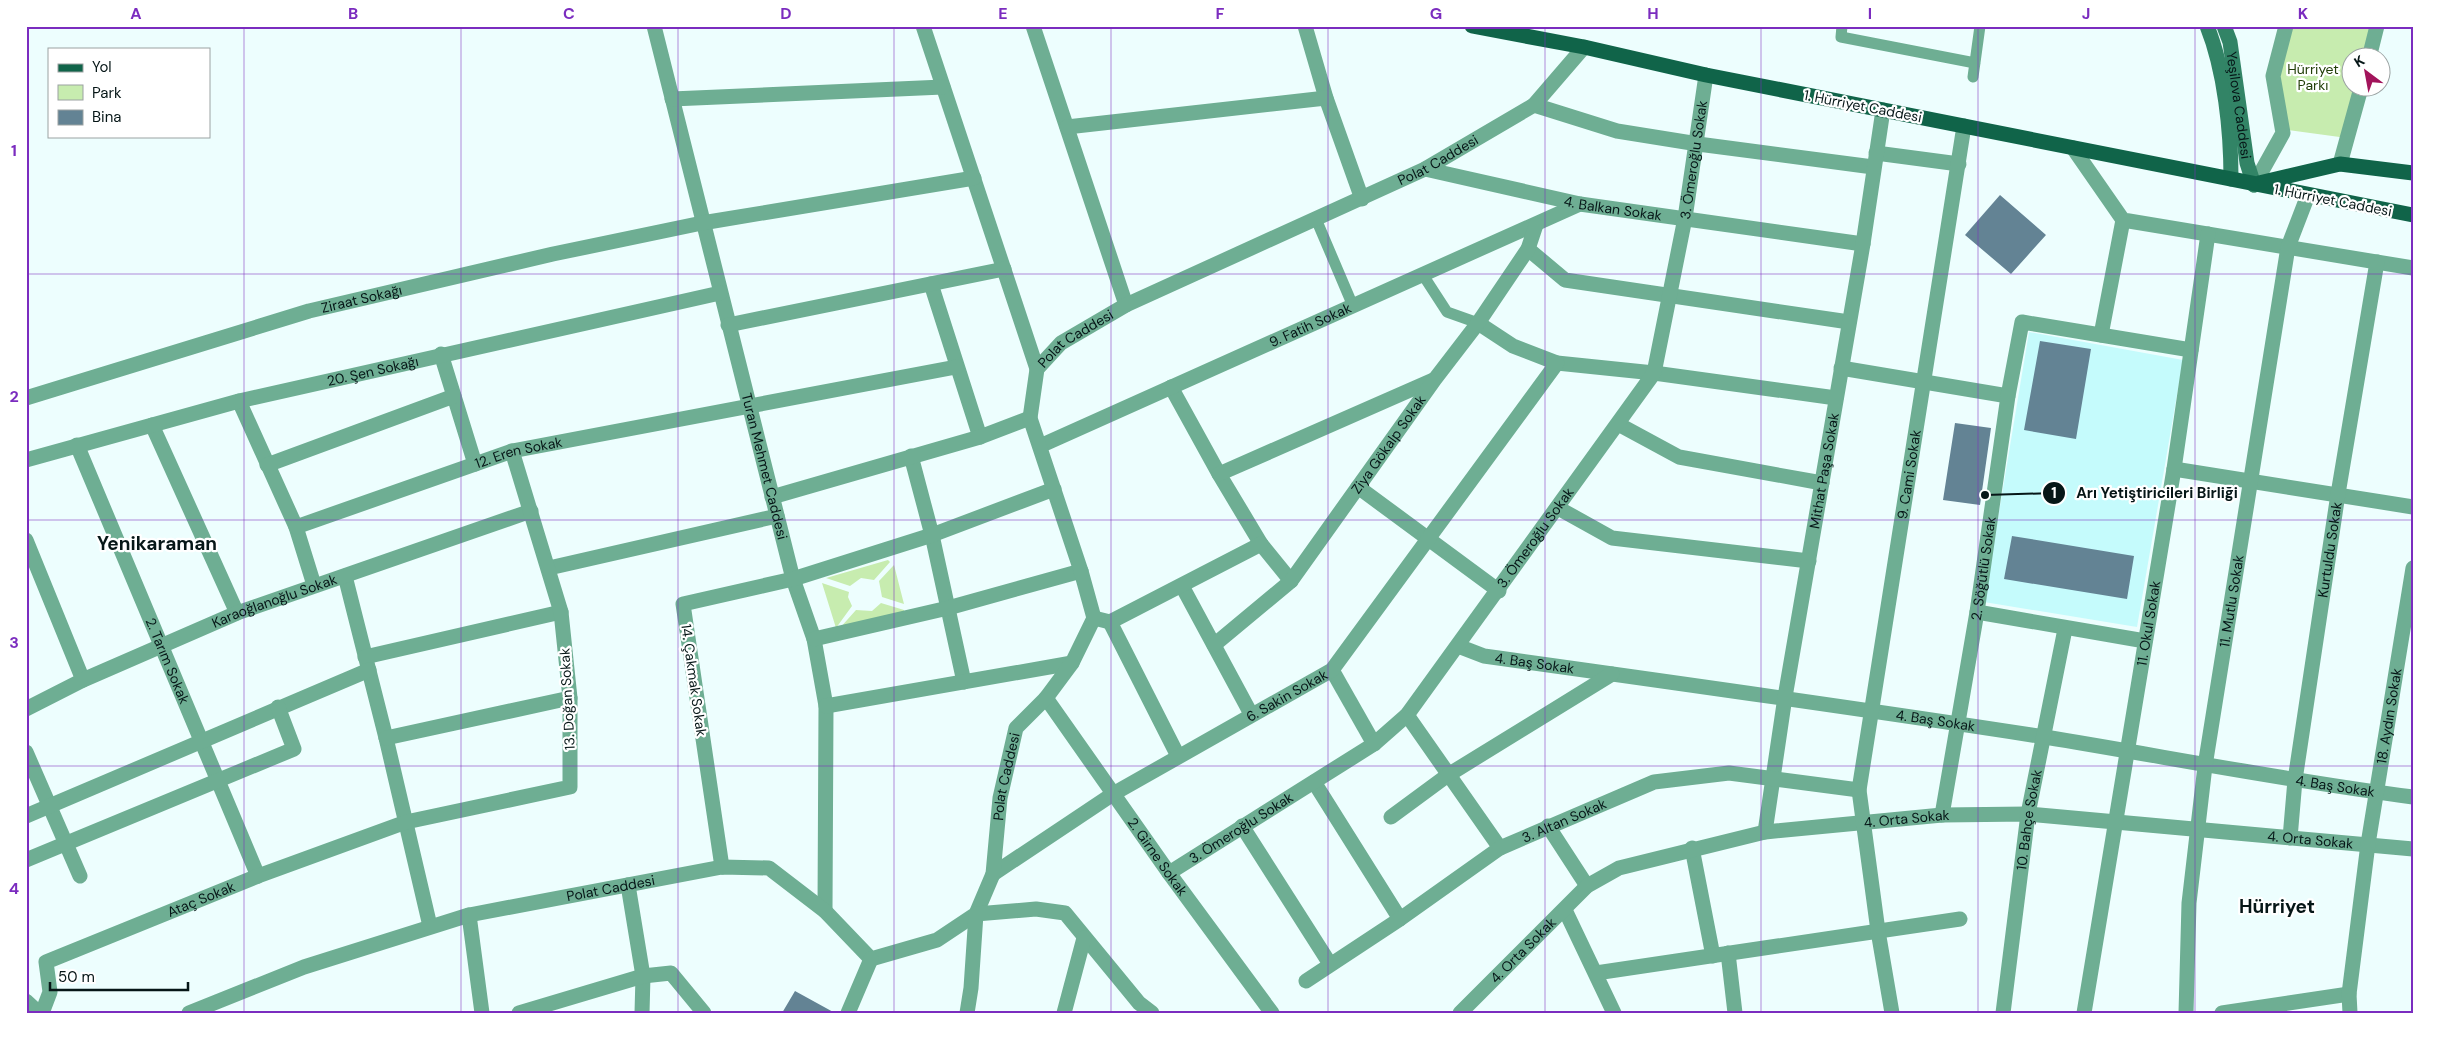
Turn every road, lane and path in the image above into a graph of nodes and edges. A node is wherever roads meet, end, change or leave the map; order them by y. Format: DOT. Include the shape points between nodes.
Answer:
graph roads {
  1 [pos="654,26"];
  2 [pos="923,26"];
  3 [pos="1032,26"];
  4 [pos="1305,26"];
  5 [pos="1472,26"];
  6 [pos="1842,26"];
  7 [pos="1980,26"];
  8 [pos="2207,26"];
  9 [pos="2224,26"];
  10 [pos="2286,26"];
  11 [pos="2377,26"];
  12 [pos="1584,47"];
  13 [pos="2372,48"];
  14 [pos="1975,63"];
  15 [pos="1706,75"];
  16 [pos="1973,77"];
  17 [pos="943,87"];
  18 [pos="1326,98"];
  19 [pos="2358,98"];
  20 [pos="672,99"];
  21 [pos="1534,106"];
  22 [pos="1883,110"];
  23 [pos="1964,126"];
  24 [pos="1067,127"];
  25 [pos="1698,144"];
  26 [pos="2073,148"];
  27 [pos="1875,160"];
  28 [pos="1959,164"];
  29 [pos="2340,164"];
  30 [pos="1425,169"];
  31 [pos="2413,173"];
  32 [pos="974,178"];
  33 [pos="2231,179"];
  34 [pos="2254,185"];
  35 [pos="2308,196"];
  36 [pos="1362,199"];
  37 [pos="1580,204"];
  38 [pos="2413,215"];
  39 [pos="1685,218"];
  40 [pos="1316,219"];
  41 [pos="2122,220"];
  42 [pos="702,223"];
  43 [pos="1536,225"];
  44 [pos="2208,234"];
  45 [pos="1862,244"];
  46 [pos="2288,248"];
  47 [pos="1528,249"];
  48 [pos="2377,262"];
  49 [pos="2413,268"];
  50 [pos="1004,269"];
  51 [pos="1423,275"];
  52 [pos="931,284"];
  53 [pos="720,293"];
  54 [pos="1670,296"];
  55 [pos="1126,305"];
  56 [pos="1353,306"];
  57 [pos="1850,322"];
  58 [pos="1478,323"];
  59 [pos="728,325"];
  60 [pos="2101,334"];
  61 [pos="2191,350"];
  62 [pos="441,354"];
  63 [pos="1557,363"];
  64 [pos="956,366"];
  65 [pos="1841,368"];
  66 [pos="1037,369"];
  67 [pos="1654,372"];
  68 [pos="1435,379"];
  69 [pos="1924,382"];
  70 [pos="1171,387"];
  71 [pos="454,396"];
  72 [pos="2008,396"];
  73 [pos="26,398"];
  74 [pos="1836,398"];
  75 [pos="238,401"];
  76 [pos="748,406"];
  77 [pos="1030,418"];
  78 [pos="152,424"];
  79 [pos="1618,424"];
  80 [pos="980,436"];
  81 [pos="77,445"];
  82 [pos="1040,446"];
  83 [pos="512,451"];
  84 [pos="911,456"];
  85 [pos="26,460"];
  86 [pos="475,464"];
  87 [pos="267,465"];
  88 [pos="2174,469"];
  89 [pos="1219,474"];
  90 [pos="2252,480"];
  91 [pos="1822,483"];
  92 [pos="1358,487"];
  93 [pos="1054,489"];
  94 [pos="2338,494"];
  95 [pos="772,497"];
  96 [pos="2413,507"];
  97 [pos="1558,508"];
  98 [pos="531,511"];
  99 [pos="777,516"];
  100 [pos="296,528"];
  101 [pos="932,535"];
  102 [pos="1428,539"];
  103 [pos="26,540"];
  104 [pos="1261,544"];
  105 [pos="1809,561"];
  106 [pos="549,568"];
  107 [pos="2413,568"];
  108 [pos="1082,571"];
  109 [pos="345,576"];
  110 [pos="793,579"];
  111 [pos="1291,580"];
  112 [pos="314,585"];
  113 [pos="1182,586"];
  114 [pos="1498,591"];
  115 [pos="948,608"];
  116 [pos="561,612"];
  117 [pos="1977,612"];
  118 [pos="237,613"];
  119 [pos="1094,618"];
  120 [pos="1110,622"];
  121 [pos="2065,629"];
  122 [pos="814,639"];
  123 [pos="2145,641"];
  124 [pos="162,645"];
  125 [pos="1214,645"];
  126 [pos="1458,646"];
  127 [pos="367,663"];
  128 [pos="1072,663"];
  129 [pos="1332,670"];
  130 [pos="1612,674"];
  131 [pos="83,680"];
  132 [pos="964,682"];
  133 [pos="1786,697"];
  134 [pos="570,698"];
  135 [pos="1046,698"];
  136 [pos="826,706"];
  137 [pos="278,707"];
  138 [pos="26,709"];
  139 [pos="1871,710"];
  140 [pos="1252,714"];
  141 [pos="1408,715"];
  142 [pos="1957,724"];
  143 [pos="2042,737"];
  144 [pos="386,738"];
  145 [pos="200,741"];
  146 [pos="1374,744"];
  147 [pos="2127,750"];
  148 [pos="26,752"];
  149 [pos="1178,756"];
  150 [pos="2205,766"];
  151 [pos="1448,774"];
  152 [pos="1773,779"];
  153 [pos="2295,780"];
  154 [pos="218,781"];
  155 [pos="1314,782"];
  156 [pos="1859,790"];
  157 [pos="2376,792"];
  158 [pos="1113,794"];
  159 [pos="2413,797"];
  160 [pos="49,806"];
  161 [pos="2028,814"];
  162 [pos="1942,815"];
  163 [pos="26,816"];
  164 [pos="1391,818"];
  165 [pos="406,822"];
  166 [pos="1862,822"];
  167 [pos="2116,822"];
  168 [pos="1242,826"];
  169 [pos="1548,826"];
  170 [pos="2198,830"];
  171 [pos="1765,832"];
  172 [pos="2290,838"];
  173 [pos="66,843"];
  174 [pos="2368,844"];
  175 [pos="1500,848"];
  176 [pos="1692,848"];
  177 [pos="2413,849"];
  178 [pos="26,860"];
  179 [pos="722,868"];
  180 [pos="1169,873"];
  181 [pos="993,874"];
  182 [pos="80,876"];
  183 [pos="258,876"];
  184 [pos="628,885"];
  185 [pos="1588,886"];
  186 [pos="1565,910"];
  187 [pos="825,911"];
  188 [pos="976,914"];
  189 [pos="469,915"];
  190 [pos="1400,919"];
  191 [pos="1960,919"];
  192 [pos="430,926"];
  193 [pos="1878,932"];
  194 [pos="1084,938"];
  195 [pos="1720,955"];
  196 [pos="871,959"];
  197 [pos="1330,964"];
  198 [pos="1596,973"];
  199 [pos="643,976"];
  200 [pos="1306,981"];
  201 [pos="2350,994"];
  202 [pos="26,1001"];
  203 [pos="40,1013"];
  204 [pos="189,1013"];
  205 [pos="482,1013"];
  206 [pos="519,1013"];
  207 [pos="642,1013"];
  208 [pos="704,1013"];
  209 [pos="848,1013"];
  210 [pos="967,1013"];
  211 [pos="1064,1013"];
  212 [pos="1152,1013"];
  213 [pos="1272,1013"];
  214 [pos="1460,1013"];
  215 [pos="1614,1013"];
  216 [pos="1735,1013"];
  217 [pos="1892,1013"];
  218 [pos="2003,1013"];
  219 [pos="2084,1013"];
  220 [pos="2186,1013"];
  221 [pos="2222,1013"];
  222 [pos="2350,1013"];
  1 -- 20 [label="street, Turan Mehmet Caddesi"];
  2 -- 17 [label="street"];
  3 -- 24 [label="street"];
  4 -- 18 [label="street"];
  5 -- 12 [label="main road, 1. Hürriyet Caddesi"];
  6 -- 14 [label="lane" via="1841,37"];
  7 -- 14 [label="lane"];
  8 -- 33 [label="main road, Yeşilova Caddesi" via="2215,45 2226,114"];
  9 -- 34 [label="main road, Yeşilova Caddesi" via="2230,42 2247,163"];
  10 -- 34 [label="street" via="2273,76 2283,133"];
  11 -- 13 [label="street"];
  12 -- 15 [label="main road, 1. Hürriyet Caddesi"];
  12 -- 21 [label="street, Polat Caddesi"];
  14 -- 16 [label="lane"];
  15 -- 22 [label="main road, 1. Hürriyet Caddesi"];
  15 -- 25 [label="street, 3. Ömeroğlu Sokak"];
  17 -- 20 [label="street"];
  17 -- 32 [label="street"];
  18 -- 24 [label="street"];
  18 -- 36 [label="street"];
  19 -- 29 [label="street"];
  20 -- 42 [label="street, Turan Mehmet Caddesi"];
  21 -- 25 [label="street" via="1617,131"];
  21 -- 30 [label="street, Polat Caddesi"];
  22 -- 23 [label="main road, 1. Hürriyet Caddesi"];
  22 -- 27 [label="street, Mithat Paşa Sokak"];
  23 -- 26 [label="main road, 1. Hürriyet Caddesi"];
  23 -- 28 [label="street, 9. Cami Sokak"];
  24 -- 55 [label="street"];
  25 -- 27 [label="street"];
  25 -- 39 [label="street, 3. Ömeroğlu Sokak"];
  26 -- 33 [label="main road, 1. Hürriyet Caddesi"];
  26 -- 41 [label="street"];
  27 -- 28 [label="street"];
  27 -- 45 [label="street, Mithat Paşa Sokak"];
  28 -- 69 [label="street, 9. Cami Sokak"];
  29 -- 31 [label="main road, 1. Hürriyet Caddesi"];
  29 -- 34 [label="main road, 1. Hürriyet Caddesi"];
  30 -- 36 [label="street, Polat Caddesi"];
  30 -- 37 [label="street, 4. Balkan Sokak"];
  32 -- 42 [label="street, Ziraat Sokağı"];
  32 -- 50 [label="street"];
  33 -- 34 [label="main road, 1. Hürriyet Caddesi"];
  34 -- 35 [label="main road, 1. Hürriyet Caddesi"];
  35 -- 38 [label="main road, 1. Hürriyet Caddesi"];
  35 -- 46 [label="street, 11. Mutlu Sokak"];
  36 -- 40 [label="street, Polat Caddesi"];
  37 -- 39 [label="street, 4. Balkan Sokak"];
  37 -- 43 [label="street, 9. Fatih Sokak"];
  39 -- 45 [label="street, 4. Balkan Sokak"];
  39 -- 54 [label="street, 3. Ömeroğlu Sokak"];
  40 -- 55 [label="street, Polat Caddesi"];
  40 -- 56 [label="lane"];
  41 -- 44 [label="street"];
  41 -- 60 [label="street"];
  42 -- 53 [label="street, Turan Mehmet Caddesi"];
  42 -- 73 [label="street, Ziraat Sokağı" via="309,311"];
  43 -- 47 [label="street, Ziya Gökalp Sokak"];
  43 -- 51 [label="street, 9. Fatih Sokak"];
  44 -- 46 [label="street"];
  44 -- 61 [label="street, 11. Okul Sokak"];
  45 -- 57 [label="street, Mithat Paşa Sokak"];
  46 -- 48 [label="street"];
  46 -- 90 [label="street, 11. Mutlu Sokak"];
  47 -- 54 [label="street" via="1566,280"];
  47 -- 58 [label="street, Ziya Gökalp Sokak"];
  48 -- 49 [label="street"];
  48 -- 94 [label="street, Kurtuldu Sokak"];
  50 -- 52 [label="street"];
  50 -- 66 [label="street"];
  51 -- 56 [label="street, 9. Fatih Sokak"];
  51 -- 58 [label="lane" via="1447,312"];
  52 -- 59 [label="street"];
  52 -- 64 [label="street"];
  53 -- 59 [label="street, Turan Mehmet Caddesi"];
  53 -- 62 [label="street, 20. Şen Sokağı"];
  54 -- 57 [label="street"];
  54 -- 67 [label="street, 3. Ömeroğlu Sokak"];
  55 -- 66 [label="street, Polat Caddesi" via="1060,343"];
  56 -- 70 [label="street, 9. Fatih Sokak"];
  57 -- 65 [label="street, Mithat Paşa Sokak"];
  58 -- 63 [label="street" via="1513,346"];
  58 -- 68 [label="street, Ziya Gökalp Sokak"];
  59 -- 76 [label="street, Turan Mehmet Caddesi"];
  60 -- 61 [label="street"];
  60 -- 72 [label="street, 2. Söğütlü Sokak" via="2022,322"];
  61 -- 88 [label="street, 11. Okul Sokak"];
  62 -- 71 [label="street"];
  62 -- 75 [label="street, 20. Şen Sokağı"];
  63 -- 67 [label="street"];
  63 -- 102 [label="street, 6. Sakin Sokak"];
  64 -- 76 [label="street, 12. Eren Sokak"];
  64 -- 80 [label="street"];
  65 -- 69 [label="street"];
  65 -- 74 [label="street, Mithat Paşa Sokak"];
  66 -- 77 [label="street, Polat Caddesi"];
  67 -- 74 [label="street"];
  67 -- 79 [label="street, 3. Ömeroğlu Sokak"];
  68 -- 89 [label="street"];
  68 -- 92 [label="street, Ziya Gökalp Sokak"];
  69 -- 72 [label="street"];
  69 -- 139 [label="street, 9. Cami Sokak"];
  70 -- 82 [label="street, 9. Fatih Sokak"];
  70 -- 89 [label="street"];
  71 -- 86 [label="street"];
  71 -- 87 [label="street"];
  72 -- 117 [label="street, 2. Söğütlü Sokak"];
  74 -- 91 [label="street, Mithat Paşa Sokak"];
  75 -- 78 [label="street, 20. Şen Sokağı"];
  75 -- 87 [label="street"];
  76 -- 83 [label="street, 12. Eren Sokak"];
  76 -- 95 [label="street, Turan Mehmet Caddesi"];
  77 -- 80 [label="street"];
  77 -- 82 [label="street, Polat Caddesi"];
  78 -- 81 [label="street, 20. Şen Sokağı"];
  78 -- 118 [label="street"];
  79 -- 91 [label="street" via="1679,457"];
  79 -- 97 [label="street, 3. Ömeroğlu Sokak"];
  80 -- 84 [label="street"];
  81 -- 85 [label="street, 20. Şen Sokağı"];
  81 -- 124 [label="street, 2. Tarım Sokak"];
  82 -- 93 [label="street, Polat Caddesi"];
  83 -- 86 [label="street, 12. Eren Sokak"];
  83 -- 98 [label="street, 13. Doğan Sokak"];
  84 -- 95 [label="street"];
  84 -- 101 [label="street"];
  86 -- 100 [label="street, 12. Eren Sokak"];
  87 -- 100 [label="street"];
  88 -- 90 [label="street"];
  88 -- 123 [label="street, 11. Okul Sokak"];
  89 -- 104 [label="street"];
  90 -- 94 [label="street"];
  90 -- 150 [label="street, 11. Mutlu Sokak"];
  91 -- 105 [label="street, Mithat Paşa Sokak"];
  92 -- 102 [label="street"];
  92 -- 111 [label="street, Ziya Gökalp Sokak"];
  93 -- 101 [label="street"];
  93 -- 108 [label="street, Polat Caddesi"];
  94 -- 96 [label="street"];
  94 -- 153 [label="street, Kurtuldu Sokak"];
  95 -- 99 [label="street, Turan Mehmet Caddesi"];
  97 -- 105 [label="street" via="1612,538"];
  97 -- 114 [label="street, 3. Ömeroğlu Sokak"];
  98 -- 106 [label="street, 13. Doğan Sokak"];
  98 -- 109 [label="street, Karaoğlanoğlu Sokak"];
  99 -- 106 [label="street"];
  99 -- 110 [label="street, Turan Mehmet Caddesi"];
  100 -- 112 [label="street"];
  101 -- 110 [label="street"];
  101 -- 115 [label="street"];
  102 -- 114 [label="street"];
  102 -- 129 [label="street, 6. Sakin Sokak"];
  103 -- 131 [label="street"];
  104 -- 111 [label="street"];
  104 -- 113 [label="street"];
  105 -- 133 [label="street, Mithat Paşa Sokak"];
  106 -- 116 [label="street, 13. Doğan Sokak"];
  107 -- 157 [label="street, 18. Aydın Sokak"];
  108 -- 115 [label="street"];
  108 -- 119 [label="street, Polat Caddesi"];
  109 -- 112 [label="street, Karaoğlanoğlu Sokak"];
  109 -- 127 [label="street"];
  110 -- 122 [label="street, Turan Mehmet Caddesi"];
  110 -- 179 [label="street, 14. Çakmak Sokak" via="683,604"];
  111 -- 125 [label="street, Ziya Gökalp Sokak"];
  112 -- 118 [label="street, Karaoğlanoğlu Sokak"];
  113 -- 120 [label="street"];
  113 -- 125 [label="street"];
  114 -- 126 [label="street, 3. Ömeroğlu Sokak"];
  115 -- 122 [label="street"];
  115 -- 132 [label="street"];
  116 -- 127 [label="street"];
  116 -- 134 [label="street, 13. Doğan Sokak"];
  117 -- 121 [label="street"];
  117 -- 142 [label="street, 2. Söğütlü Sokak"];
  118 -- 124 [label="street, Karaoğlanoğlu Sokak"];
  119 -- 120 [label="street"];
  119 -- 128 [label="street, Polat Caddesi"];
  120 -- 149 [label="street"];
  121 -- 123 [label="street"];
  121 -- 143 [label="street, 10. Bahçe Sokak"];
  122 -- 136 [label="street, Turan Mehmet Caddesi"];
  123 -- 147 [label="street, 11. Okul Sokak"];
  124 -- 131 [label="street, Karaoğlanoğlu Sokak"];
  124 -- 145 [label="street, 2. Tarım Sokak"];
  125 -- 140 [label="street"];
  126 -- 130 [label="street, 4. Baş Sokak" via="1484,656"];
  126 -- 141 [label="street, 3. Ömeroğlu Sokak"];
  127 -- 137 [label="street"];
  127 -- 144 [label="street"];
  128 -- 132 [label="street"];
  128 -- 135 [label="street, Polat Caddesi"];
  129 -- 140 [label="street, 6. Sakin Sokak"];
  129 -- 146 [label="street"];
  130 -- 133 [label="street, 4. Baş Sokak"];
  130 -- 151 [label="street"];
  131 -- 138 [label="street, Karaoğlanoğlu Sokak"];
  132 -- 136 [label="street"];
  133 -- 139 [label="street, 4. Baş Sokak"];
  133 -- 152 [label="street, Mithat Paşa Sokak"];
  134 -- 144 [label="street"];
  134 -- 165 [label="street, 13. Doğan Sokak" via="570,787"];
  135 -- 158 [label="street, 2. Girne Sokak"];
  135 -- 181 [label="street, Polat Caddesi" via="1016,728 1000,798"];
  136 -- 187 [label="street, Turan Mehmet Caddesi"];
  137 -- 145 [label="street"];
  137 -- 154 [label="street" via="294,749"];
  139 -- 142 [label="street, 4. Baş Sokak"];
  139 -- 156 [label="street, 9. Cami Sokak"];
  140 -- 149 [label="street, 6. Sakin Sokak"];
  141 -- 146 [label="street, 3. Ömeroğlu Sokak"];
  141 -- 151 [label="street"];
  142 -- 143 [label="street, 4. Baş Sokak"];
  142 -- 162 [label="street, 2. Söğütlü Sokak"];
  143 -- 147 [label="street, 4. Baş Sokak"];
  143 -- 161 [label="street, 10. Bahçe Sokak"];
  144 -- 165 [label="street"];
  145 -- 154 [label="street, 2. Tarım Sokak"];
  145 -- 160 [label="street"];
  146 -- 155 [label="street, 3. Ömeroğlu Sokak"];
  147 -- 150 [label="street, 4. Baş Sokak"];
  147 -- 167 [label="street, 11. Okul Sokak"];
  148 -- 160 [label="street"];
  149 -- 158 [label="street, 6. Sakin Sokak"];
  150 -- 153 [label="street, 4. Baş Sokak"];
  150 -- 170 [label="street, 11. Mutlu Sokak"];
  151 -- 164 [label="street"];
  151 -- 175 [label="street"];
  152 -- 156 [label="street, 3. Altan Sokak"];
  152 -- 169 [label="street, 3. Altan Sokak" via="1729,773 1654,782"];
  152 -- 171 [label="street, Mithat Paşa Sokak"];
  153 -- 157 [label="street, 4. Baş Sokak"];
  153 -- 172 [label="street, Kurtuldu Sokak"];
  154 -- 173 [label="street"];
  154 -- 183 [label="street, 2. Tarım Sokak"];
  155 -- 168 [label="street, 3. Ömeroğlu Sokak"];
  155 -- 190 [label="street"];
  156 -- 166 [label="street, 9. Cami Sokak"];
  157 -- 159 [label="street, 4. Baş Sokak"];
  157 -- 174 [label="street, 18. Aydın Sokak"];
  158 -- 180 [label="street, 2. Girne Sokak"];
  158 -- 181 [label="street, 6. Sakin Sokak"];
  160 -- 163 [label="street"];
  160 -- 173 [label="street"];
  161 -- 162 [label="street, 4. Orta Sokak"];
  161 -- 167 [label="street, 4. Orta Sokak"];
  161 -- 218 [label="street, 10. Bahçe Sokak"];
  162 -- 166 [label="street, 4. Orta Sokak"];
  165 -- 183 [label="street, Ataç Sokak"];
  165 -- 192 [label="street"];
  166 -- 171 [label="street, 4. Orta Sokak"];
  166 -- 193 [label="street, 9. Cami Sokak"];
  167 -- 170 [label="street, 4. Orta Sokak"];
  167 -- 219 [label="street, 11. Okul Sokak"];
  168 -- 180 [label="street, 3. Ömeroğlu Sokak"];
  168 -- 197 [label="street"];
  169 -- 175 [label="street, 3. Altan Sokak"];
  169 -- 185 [label="street"];
  170 -- 172 [label="street, 4. Orta Sokak"];
  170 -- 220 [label="street, 11. Mutlu Sokak" via="2189,903"];
  171 -- 176 [label="street, 4. Orta Sokak"];
  172 -- 174 [label="street, 4. Orta Sokak"];
  173 -- 178 [label="street"];
  173 -- 182 [label="street"];
  174 -- 177 [label="street, 4. Orta Sokak"];
  174 -- 201 [label="street, 18. Aydın Sokak"];
  175 -- 190 [label="street, 3. Altan Sokak"];
  176 -- 185 [label="street, 4. Orta Sokak" via="1618,868"];
  176 -- 195 [label="street"];
  179 -- 184 [label="street, Polat Caddesi"];
  179 -- 187 [label="street, Polat Caddesi" via="769,868"];
  180 -- 213 [label="street, 2. Girne Sokak"];
  181 -- 188 [label="street, Polat Caddesi"];
  183 -- 203 [label="street, Ataç Sokak" via="46,962 50,992"];
  184 -- 189 [label="street, Polat Caddesi"];
  184 -- 199 [label="street"];
  185 -- 186 [label="street, 4. Orta Sokak"];
  186 -- 198 [label="street"];
  186 -- 214 [label="street, 4. Orta Sokak"];
  187 -- 196 [label="street, Polat Caddesi"];
  188 -- 194 [label="street" via="1036,909 1065,913"];
  188 -- 196 [label="street" via="937,940"];
  188 -- 210 [label="street"];
  189 -- 192 [label="street, Polat Caddesi"];
  189 -- 205 [label="street"];
  190 -- 197 [label="street, 3. Altan Sokak"];
  191 -- 193 [label="street"];
  192 -- 204 [label="street, Polat Caddesi" via="304,967"];
  193 -- 195 [label="street"];
  193 -- 217 [label="street, 9. Cami Sokak"];
  194 -- 211 [label="street"];
  194 -- 212 [label="street" via="1138,1003"];
  195 -- 198 [label="street"];
  195 -- 216 [label="street"];
  196 -- 209 [label="street"];
  197 -- 200 [label="street, 3. Altan Sokak"];
  198 -- 215 [label="street"];
  199 -- 206 [label="street"];
  199 -- 207 [label="street"];
  199 -- 208 [label="street" via="670,972"];
  201 -- 221 [label="street"];
  201 -- 222 [label="street, 18. Aydın Sokak"];
  202 -- 203 [label="street"];
}
